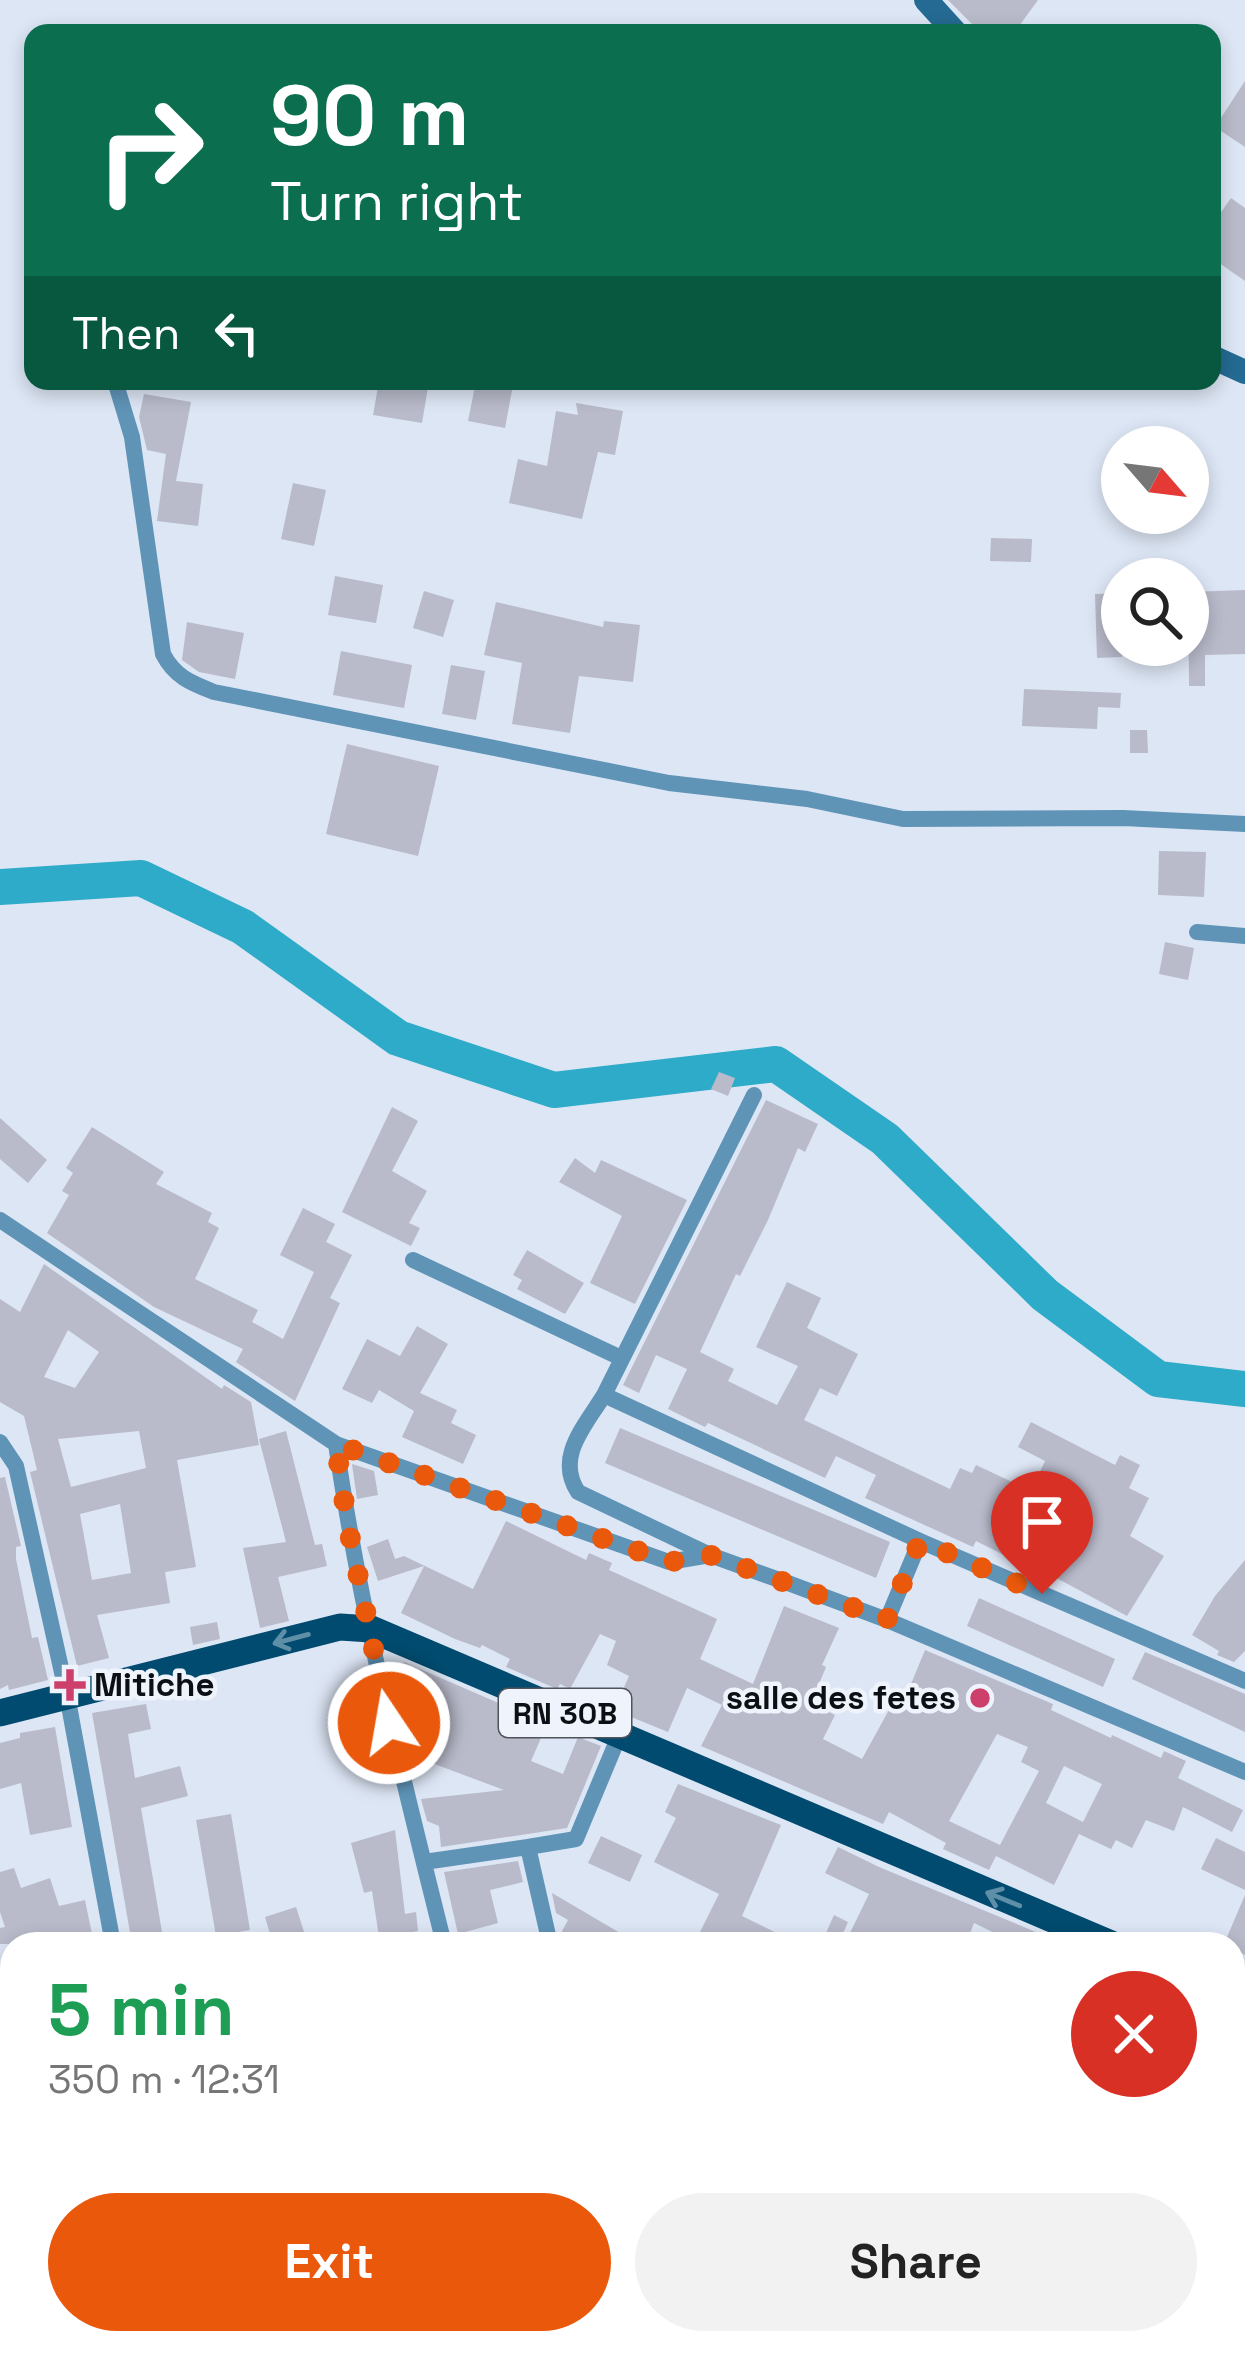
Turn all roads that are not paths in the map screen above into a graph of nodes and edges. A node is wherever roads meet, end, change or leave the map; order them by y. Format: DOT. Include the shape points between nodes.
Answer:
graph roads {
  1 [pos="926,0"];
  2 [pos="948,24"];
  3 [pos="118,390"];
  4 [pos="1245,824"];
  5 [pos="1197,932"];
  6 [pos="1245,936"];
  7 [pos="754,1095"];
  8 [pos="0,1220"];
  9 [pos="413,1260"];
  10 [pos="621,1358"];
  11 [pos="604,1395"];
  12 [pos="0,1442"];
  13 [pos="336,1444"];
  14 [pos="920,1541"];
  15 [pos="710,1555"];
  16 [pos="887,1620"];
  17 [pos="371,1630"];
  18 [pos="1245,1681"];
  19 [pos="67,1695"];
  20 [pos="0,1713"];
  21 [pos="619,1736"];
  22 [pos="1245,1772"];
  23 [pos="528,1847"];
  24 [pos="424,1862"];
  25 [pos="111,1932"];
  26 [pos="442,1932"];
  27 [pos="547,1932"];
  28 [pos="1083,1932"];
  1 -- 2 [label="main road"];
  3 -- 4 [label="street" via="163,654 171,670 201,687 669,783 903,819"];
  5 -- 6 [label="street"];
  7 -- 10 [label="street"];
  8 -- 13 [label="street"];
  9 -- 10 [label="street"];
  10 -- 11 [label="street"];
  11 -- 14 [label="street"];
  11 -- 15 [label="street" via="570,1451 567,1467 578,1492"];
  12 -- 19 [label="street" via="16,1466"];
  13 -- 15 [label="street" via="669,1562"];
  13 -- 17 [label="street"];
  14 -- 16 [label="street"];
  14 -- 18 [label="street"];
  15 -- 16 [label="street"];
  16 -- 22 [label="street"];
  17 -- 19 [label="main road, RN 30B, one-way" via="340,1627"];
  17 -- 21 [label="main road, RN 30B"];
  17 -- 24 [label="street"];
  19 -- 20 [label="main road, RN 30B"];
  19 -- 25 [label="street"];
  21 -- 23 [label="street" via="576,1839"];
  28 -- 21 [label="main road, RN 30B, one-way"];
  23 -- 24 [label="street"];
  23 -- 27 [label="street"];
  24 -- 26 [label="street"];
}
